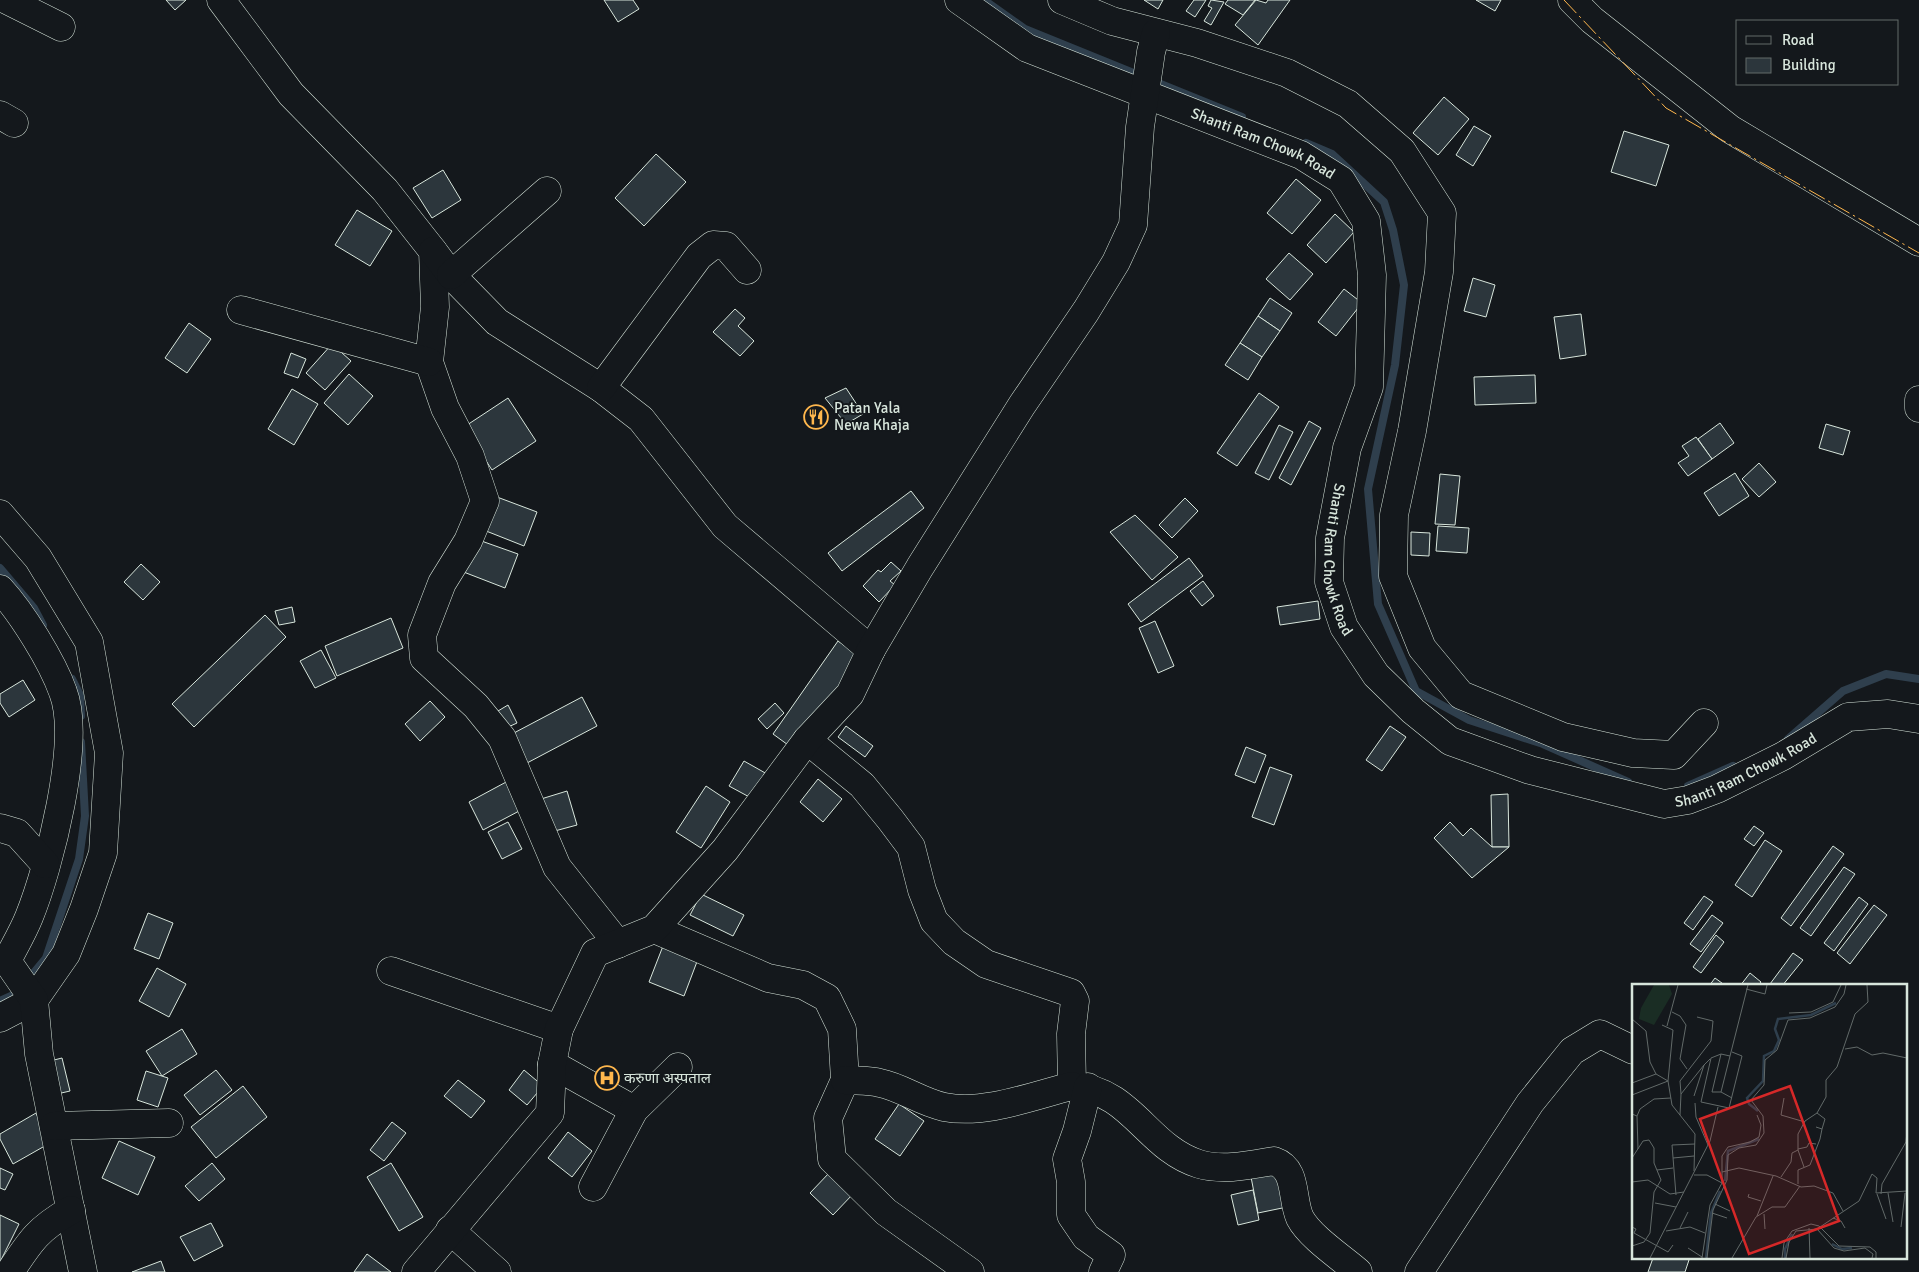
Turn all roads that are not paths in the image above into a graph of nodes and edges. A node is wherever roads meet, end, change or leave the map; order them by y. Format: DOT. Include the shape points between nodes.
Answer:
graph roads {
  1 [pos="7,0"];
  2 [pos="221,0"];
  3 [pos="959,0"];
  4 [pos="1062,0"];
  5 [pos="1572,0"];
  6 [pos="60,27"];
  7 [pos="1153,42"];
  8 [pos="1145,91"];
  9 [pos="547,191"];
  10 [pos="1919,242"];
  11 [pos="434,251"];
  12 [pos="747,270"];
  13 [pos="451,275"];
  14 [pos="241,310"];
  15 [pos="428,362"];
  16 [pos="601,388"];
  17 [pos="1919,400"];
  18 [pos="1919,408"];
  19 [pos="0,514"];
  20 [pos="0,588"];
  21 [pos="871,650"];
  22 [pos="1919,719"];
  23 [pos="1704,723"];
  24 [pos="807,740"];
  25 [pos="0,828"];
  26 [pos="45,864"];
  27 [pos="654,929"];
  28 [pos="618,944"];
  29 [pos="391,971"];
  30 [pos="17,978"];
  31 [pos="0,1018"];
  32 [pos="559,1029"];
  33 [pos="1632,1050"];
  34 [pos="552,1064"];
  35 [pos="678,1067"];
  36 [pos="845,1080"];
  37 [pos="1080,1087"];
  38 [pos="634,1110"];
  39 [pos="169,1123"];
  40 [pos="54,1126"];
  41 [pos="593,1187"];
  42 [pos="71,1210"];
  43 [pos="450,1230"];
  44 [pos="10,1272"];
  45 [pos="83,1272"];
  46 [pos="416,1272"];
  47 [pos="497,1272"];
  48 [pos="970,1272"];
  49 [pos="1103,1272"];
  50 [pos="1358,1272"];
  51 [pos="1419,1272"];
  1 -- 6 [label="street"];
  2 -- 11 [label="street" via="292,94 386,190"];
  3 -- 8 [label="street, Shanti Ram Chowk Road" via="1027,48"];
  4 -- 7 [label="street"];
  5 -- 10 [label="street" via="1592,20 1730,129"];
  7 -- 8 [label="street"];
  7 -- 23 [label="street" via="1197,44 1287,73 1348,104 1402,151 1442,213 1439,272 1394,515 1393,576 1422,648 1461,694 1563,737 1633,753 1674,755"];
  8 -- 21 [label="street" via="1133,225 1116,262 1022,405"];
  8 -- 22 [label="street, Shanti Ram Chowk Road" via="1301,155 1341,180 1366,222 1372,275 1369,387 1347,448 1330,538 1328,582 1344,627 1376,675 1413,711 1450,741 1530,770 1664,804 1688,800 1717,789 1783,756 1848,717 1888,714"];
  9 -- 13 [label="street"];
  11 -- 13 [label="street"];
  11 -- 15 [label="street" via="435,306"];
  12 -- 16 [label="street" via="726,246 713,245 699,256"];
  13 -- 16 [label="street" via="496,322"];
  14 -- 15 [label="street"];
  15 -- 28 [label="street" via="445,408 470,456 485,501 468,541 442,583 422,635 424,658 476,706 502,738 557,867"];
  16 -- 21 [label="street" via="641,419 726,526"];
  17 -- 18 [label="street"];
  19 -- 30 [label="street" via="38,558 89,642 109,753 103,853 66,954"];
  20 -- 26 [label="street" via="19,614 64,692 69,722 64,791"];
  21 -- 24 [label="street" via="850,694"];
  24 -- 27 [label="street" via="725,850"];
  24 -- 37 [label="street" via="862,785 890,818 911,847 934,921 954,942 994,967 1071,993 1074,1001 1071,1034"];
  25 -- 26 [label="street" via="17,833"];
  26 -- 30 [label="street" via="29,918"];
  27 -- 28 [label="street"];
  27 -- 36 [label="street" via="768,978 803,985 827,998 842,1029"];
  28 -- 32 [label="street" via="595,953"];
  29 -- 32 [label="street"];
  30 -- 31 [label="street"];
  30 -- 40 [label="street" via="39,1054"];
  32 -- 34 [label="street"];
  33 -- 51 [label="street" via="1600,1034 1572,1051 1530,1104"];
  34 -- 38 [label="street"];
  34 -- 43 [label="street" via="550,1113"];
  35 -- 38 [label="street"];
  36 -- 37 [label="street" via="880,1083 944,1107 966,1110"];
  36 -- 48 [label="street" via="828,1118 832,1159 886,1212"];
  37 -- 49 [label="street" via="1077,1131 1067,1159 1071,1215 1086,1237 1111,1255"];
  37 -- 50 [label="street" via="1117,1100 1148,1131 1186,1159 1224,1168 1279,1162 1290,1175 1301,1220"];
  38 -- 41 [label="street"];
  39 -- 40 [label="street"];
  40 -- 42 [label="street"];
  42 -- 44 [label="street" via="46,1225 28,1244"];
  42 -- 45 [label="street"];
  43 -- 46 [label="street"];
  43 -- 47 [label="street"];
}
